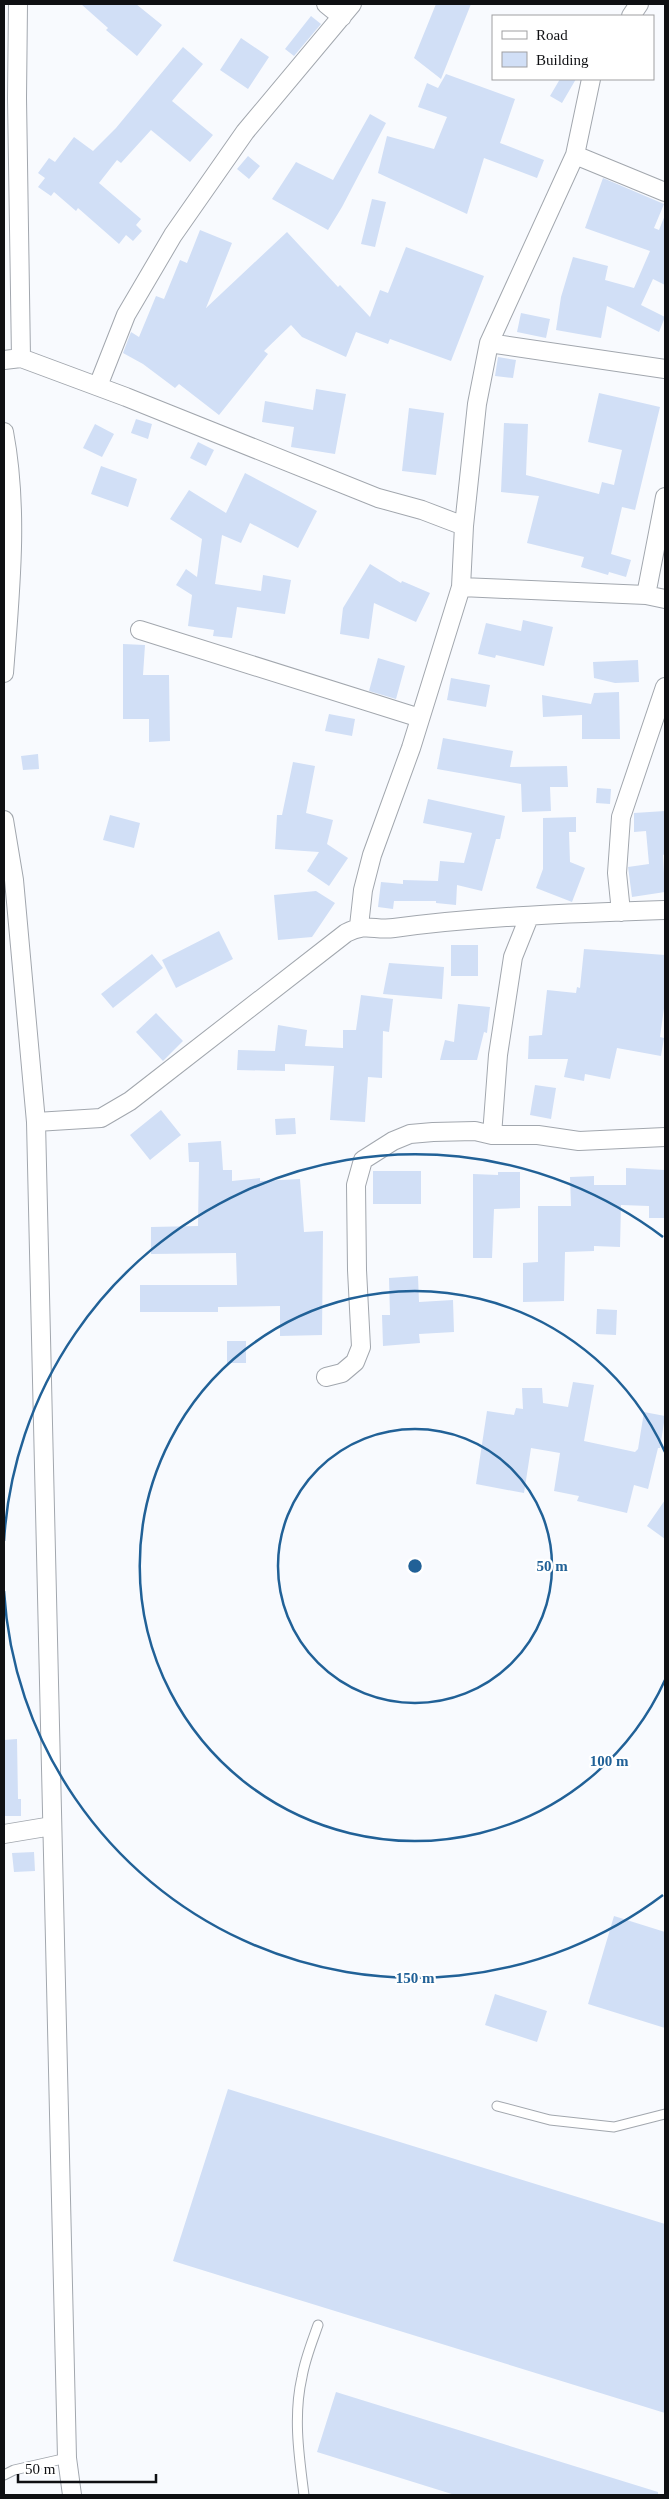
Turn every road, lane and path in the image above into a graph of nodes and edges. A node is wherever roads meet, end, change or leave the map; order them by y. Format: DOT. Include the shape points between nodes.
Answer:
graph roads {
  1 [pos="18,4"];
  2 [pos="326,4"];
  3 [pos="639,4"];
  4 [pos="347,10"];
  5 [pos="632,15"];
  6 [pos="591,80"];
  7 [pos="575,155"];
  8 [pos="665,192"];
  9 [pos="488,343"];
  10 [pos="12,359"];
  11 [pos="665,369"];
  12 [pos="98,386"];
  13 [pos="4,432"];
  14 [pos="665,497"];
  15 [pos="464,526"];
  16 [pos="461,586"];
  17 [pos="646,595"];
  18 [pos="665,599"];
  19 [pos="140,630"];
  20 [pos="4,673"];
  21 [pos="665,687"];
  22 [pos="420,718"];
  23 [pos="4,820"];
  24 [pos="665,910"];
  25 [pos="621,912"];
  26 [pos="529,917"];
  27 [pos="359,926"];
  28 [pos="36,1122"];
  29 [pos="492,1135"];
  30 [pos="665,1138"];
  31 [pos="326,1377"];
  32 [pos="52,1826"];
  33 [pos="4,1834"];
  34 [pos="497,2106"];
  35 [pos="665,2114"];
  36 [pos="318,2325"];
  37 [pos="66,2458"];
  38 [pos="4,2475"];
  39 [pos="72,2495"];
  40 [pos="304,2495"];
  1 -- 10 [label="street"];
  2 -- 4 [label="street"];
  3 -- 5 [label="street"];
  4 -- 12 [label="street" via="245,132 174,236 126,315"];
  6 -- 7 [label="street"];
  7 -- 8 [label="street"];
  7 -- 9 [label="street"];
  9 -- 11 [label="street"];
  9 -- 15 [label="street" via="477,404"];
  10 -- 12 [label="street"];
  12 -- 15 [label="street" via="378,498"];
  13 -- 20 [label="street" via="12,493"];
  14 -- 17 [label="street"];
  15 -- 16 [label="street"];
  16 -- 17 [label="street"];
  16 -- 22 [label="street"];
  17 -- 18 [label="street"];
  19 -- 22 [label="street"];
  21 -- 25 [label="street" via="621,817 617,873"];
  22 -- 27 [label="street" via="372,855 363,890"];
  23 -- 28 [label="street" via="14,880"];
  24 -- 25 [label="street"];
  25 -- 26 [label="street"];
  26 -- 27 [label="street" via="419,923 392,928"];
  26 -- 29 [label="street" via="513,957 498,1056"];
  27 -- 28 [label="street" via="130,1101 101,1118"];
  28 -- 32 [label="street"];
  29 -- 30 [label="street" via="538,1135 579,1141"];
  29 -- 31 [label="street" via="474,1131 410,1134 363,1160 356,1185 361,1347 355,1362 342,1373"];
  32 -- 33 [label="street"];
  32 -- 37 [label="street"];
  34 -- 35 [label="lane" via="550,2120 614,2127"];
  36 -- 40 [label="lane" via="302,2376 298,2403 298,2451"];
  37 -- 38 [label="lane"];
  37 -- 39 [label="street"];
}
